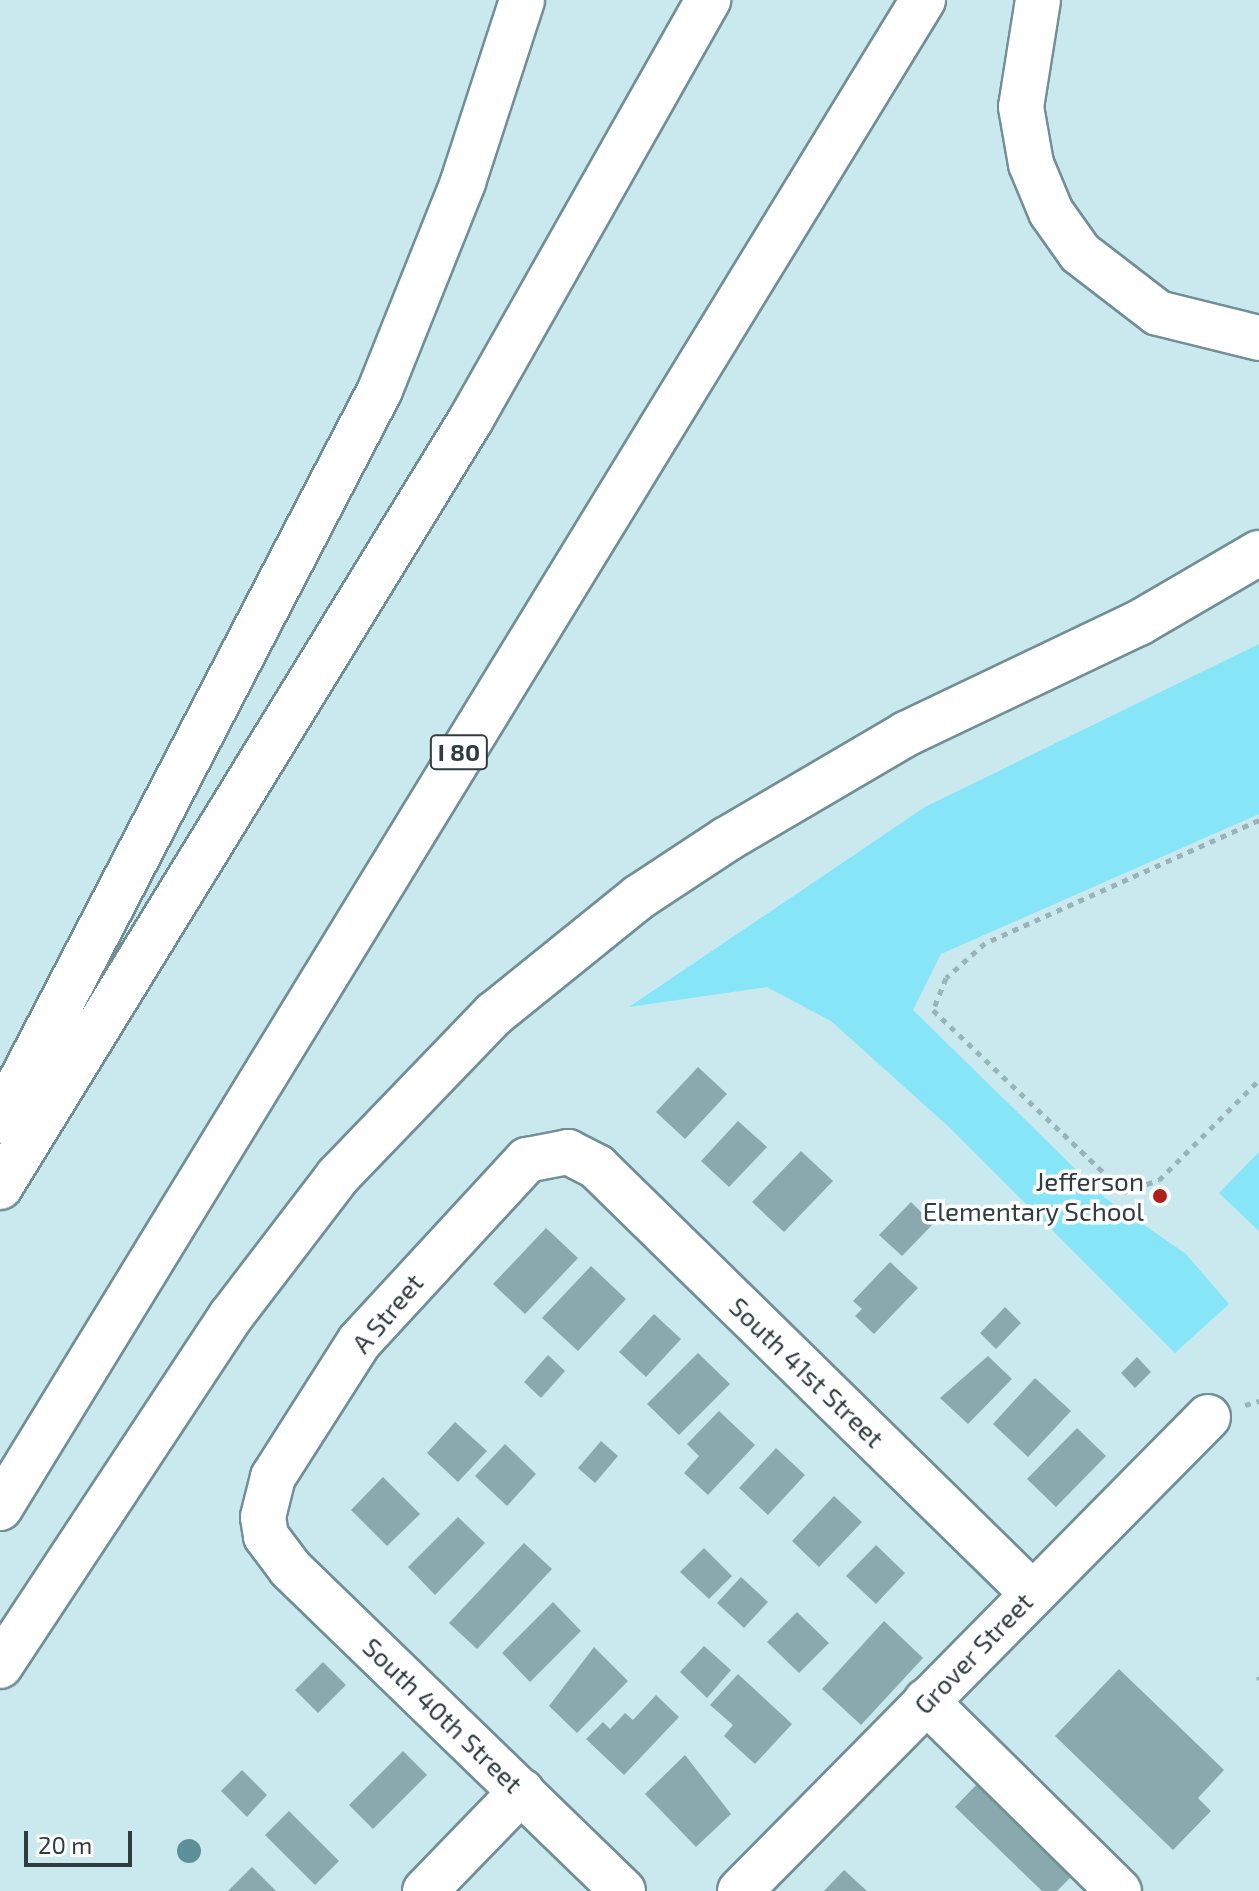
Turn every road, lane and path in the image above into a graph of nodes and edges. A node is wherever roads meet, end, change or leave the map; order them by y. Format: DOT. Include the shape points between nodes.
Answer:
graph roads {
  1 [pos="522,0"];
  2 [pos="708,0"];
  3 [pos="741,0"];
  4 [pos="923,0"];
  5 [pos="1038,0"];
  6 [pos="1259,338"];
  7 [pos="470,421"];
  8 [pos="1259,553"];
  9 [pos="1259,820"];
  10 [pos="1259,1080"];
  11 [pos="0,1121"];
  12 [pos="579,1155"];
  13 [pos="0,1187"];
  14 [pos="1208,1417"];
  15 [pos="0,1508"];
  16 [pos="266,1536"];
  17 [pos="1032,1593"];
  18 [pos="0,1666"];
  19 [pos="926,1701"];
  20 [pos="522,1791"];
  21 [pos="425,1891"];
  22 [pos="623,1891"];
  23 [pos="740,1891"];
  24 [pos="1119,1891"];
  1 -- 11 [label="main road" via="463,182 380,390"];
  2 -- 7 [label="main road"];
  3 -- 7 [label="main road"];
  4 -- 15 [label="main road, I 80"];
  5 -- 6 [label="main road" via="1021,107 1031,164 1051,212 1080,253 1158,313"];
  7 -- 13 [label="main road"];
  8 -- 18 [label="main road" via="1139,623 906,734 727,839 639,897 494,1014 338,1176 231,1316"];
  9 -- 10 [label="path" via="985,943 946,978 933,1010 1124,1192 1159,1180"];
  12 -- 16 [label="main road, A Street" via="552,1151 527,1160 374,1322 273,1477 264,1498"];
  12 -- 17 [label="main road, South 41st Street"];
  14 -- 17 [label="main road, Grover Street"];
  16 -- 20 [label="main road, South 40th Street" via="290,1568"];
  17 -- 19 [label="main road, Grover Street"];
  19 -- 23 [label="main road, Grover Street"];
  19 -- 24 [label="main road"];
  20 -- 21 [label="main road"];
  20 -- 22 [label="main road, South 40th Street"];
}
